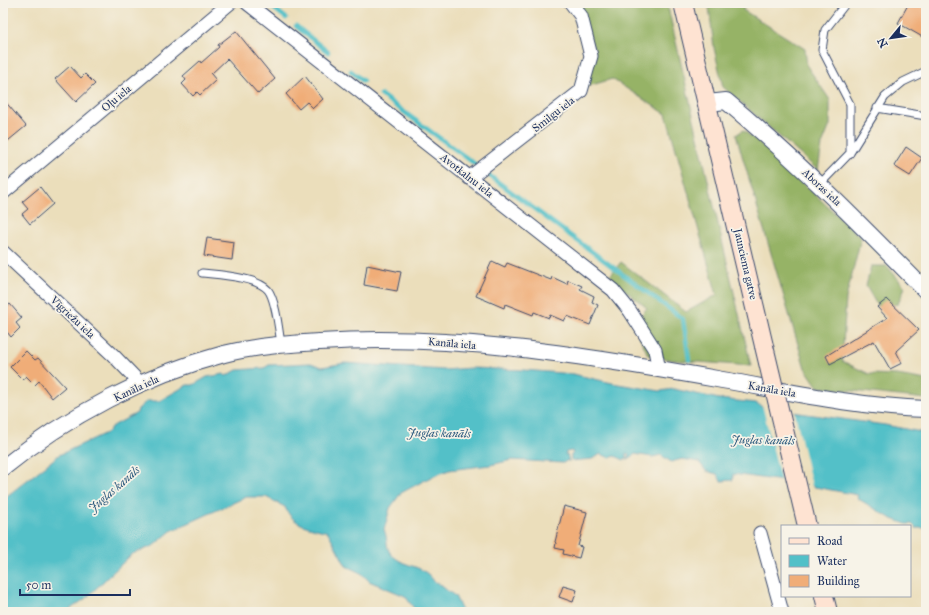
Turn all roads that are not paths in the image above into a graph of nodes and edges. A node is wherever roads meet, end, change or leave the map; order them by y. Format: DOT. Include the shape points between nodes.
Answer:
graph roads {
  1 [pos="230,3"];
  2 [pos="247,3"];
  3 [pos="572,3"];
  4 [pos="683,3"];
  5 [pos="846,3"];
  6 [pos="926,71"];
  7 [pos="708,103"];
  8 [pos="877,108"];
  9 [pos="926,116"];
  10 [pos="850,153"];
  11 [pos="469,178"];
  12 [pos="820,184"];
  13 [pos="3,193"];
  14 [pos="3,252"];
  15 [pos="202,273"];
  16 [pos="926,290"];
  17 [pos="281,344"];
  18 [pos="659,370"];
  19 [pos="141,384"];
  20 [pos="926,409"];
  21 [pos="3,468"];
  22 [pos="807,525"];
  23 [pos="760,533"];
  24 [pos="824,597"];
  25 [pos="782,612"];
  26 [pos="828,612"];
  1 -- 13 [label="street, Oļu iela"];
  2 -- 11 [label="street, Avotkalnu iela"];
  3 -- 11 [label="street, Smilgu iela" via="581,16 591,56 581,92"];
  4 -- 7 [label="main road, Jaunciema gatve"];
  5 -- 10 [label="lane" via="825,30 822,50 850,104"];
  6 -- 8 [label="lane" via="903,82 885,97"];
  7 -- 12 [label="street, Aboras iela" via="726,101"];
  7 -- 22 [label="main road, Jaunciema gatve, bridge"];
  8 -- 9 [label="lane"];
  8 -- 10 [label="lane"];
  10 -- 12 [label="lane"];
  11 -- 18 [label="street, Avotkalnu iela" via="613,290 655,350"];
  12 -- 16 [label="street, Aboras iela"];
  14 -- 19 [label="street, Vīgriežu iela"];
  15 -- 17 [label="lane" via="250,280 268,290 275,310"];
  17 -- 18 [label="street, Kanāla iela" via="375,338 419,340 537,351"];
  17 -- 19 [label="street, Kanāla iela" via="226,354"];
  18 -- 20 [label="street, Kanāla iela" via="861,403"];
  19 -- 21 [label="street, Kanāla iela" via="65,424"];
  23 -- 25 [label="street"];
  24 -- 26 [label="main road"];
}
